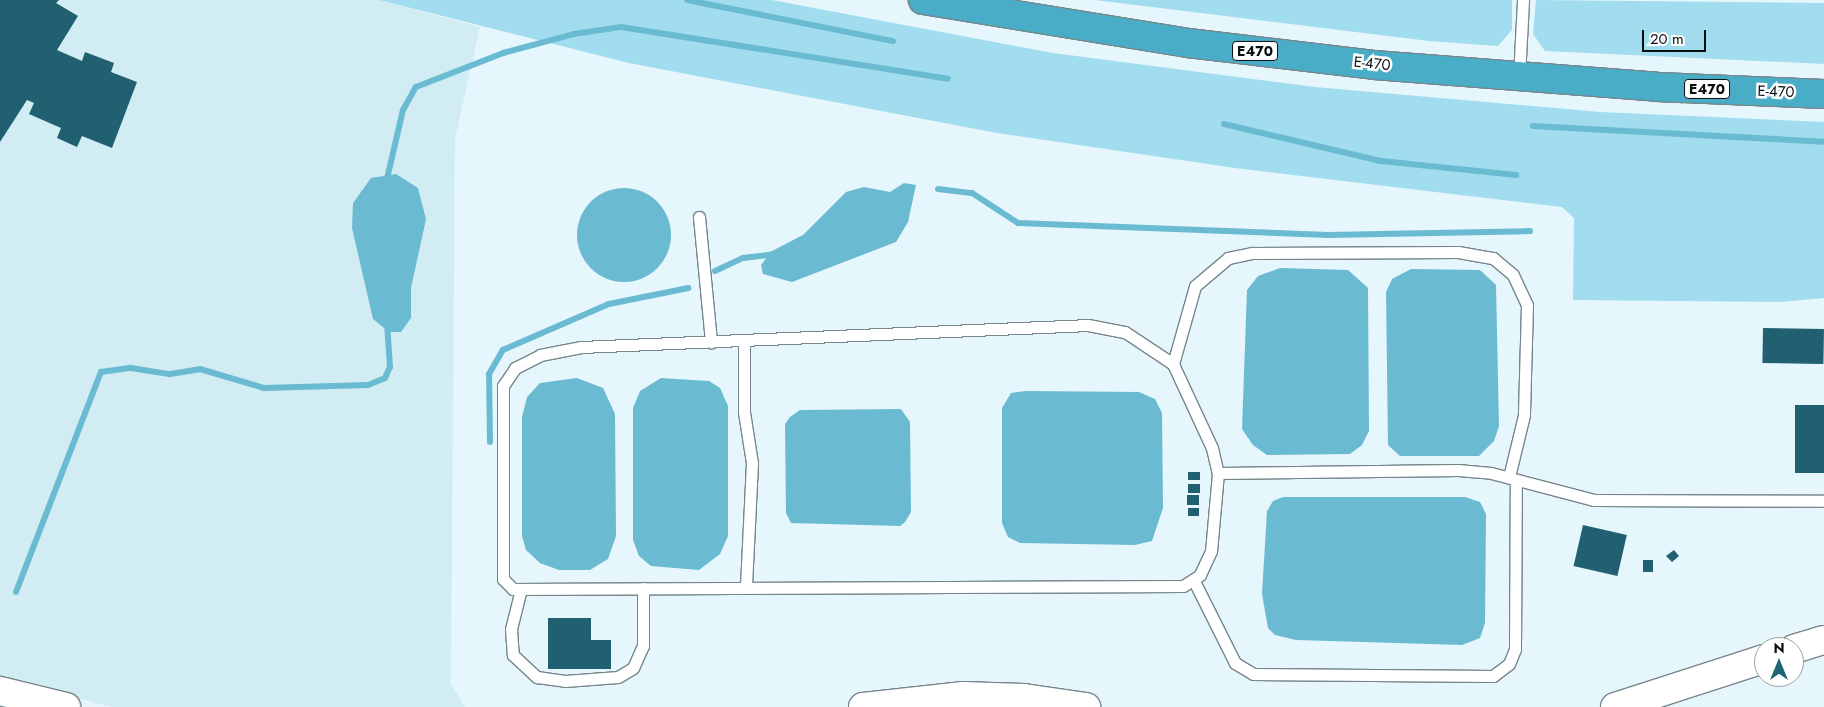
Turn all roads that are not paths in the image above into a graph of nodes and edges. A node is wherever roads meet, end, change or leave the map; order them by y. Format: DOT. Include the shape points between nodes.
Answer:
graph roads {
  1 [pos="923,0"];
  2 [pos="1523,0"];
  3 [pos="1519,77"];
  4 [pos="1824,94"];
  5 [pos="699,217"];
  6 [pos="744,341"];
  7 [pos="711,342"];
  8 [pos="1173,364"];
  9 [pos="1218,473"];
  10 [pos="1512,478"];
  11 [pos="1824,501"];
  12 [pos="1194,580"];
  13 [pos="746,586"];
  14 [pos="643,588"];
  15 [pos="521,589"];
  16 [pos="1824,640"];
  17 [pos="1804,647"];
  18 [pos="1754,662"];
  19 [pos="0,690"];
  20 [pos="66,707"];
  21 [pos="863,707"];
  22 [pos="1086,707"];
  23 [pos="1615,707"];
  1 -- 3 [label="highway, E-470 / E470" via="1188,43"];
  2 -- 3 [label="lane"];
  3 -- 4 [label="highway, E-470 / E470"];
  5 -- 7 [label="lane"];
  6 -- 7 [label="lane"];
  6 -- 8 [label="lane" via="941,328 1102,326 1125,332"];
  6 -- 13 [label="lane" via="744,412 752,463"];
  7 -- 15 [label="lane" via="561,349 540,354 510,373 502,391 501,570 508,587"];
  8 -- 9 [label="lane" via="1197,408"];
  8 -- 10 [label="lane" via="1195,286 1228,258 1252,253 1458,252 1493,258 1514,275 1527,305 1524,415"];
  9 -- 10 [label="lane" via="1458,470"];
  9 -- 12 [label="lane" via="1211,551"];
  10 -- 11 [label="lane" via="1594,500"];
  10 -- 12 [label="lane" via="1515,644 1509,664 1494,676 1253,674 1234,663"];
  12 -- 13 [label="lane" via="1166,589 1074,585"];
  13 -- 14 [label="lane"];
  14 -- 15 [label="lane"];
  14 -- 15 [label="lane" via="643,646 633,668 618,677 566,681 537,677 514,655 511,629"];
  16 -- 17 [label="main road"];
  18 -- 23 [label="main road"];
  19 -- 20 [label="main road"];
  21 -- 22 [label="main road" via="978,696"];
}
